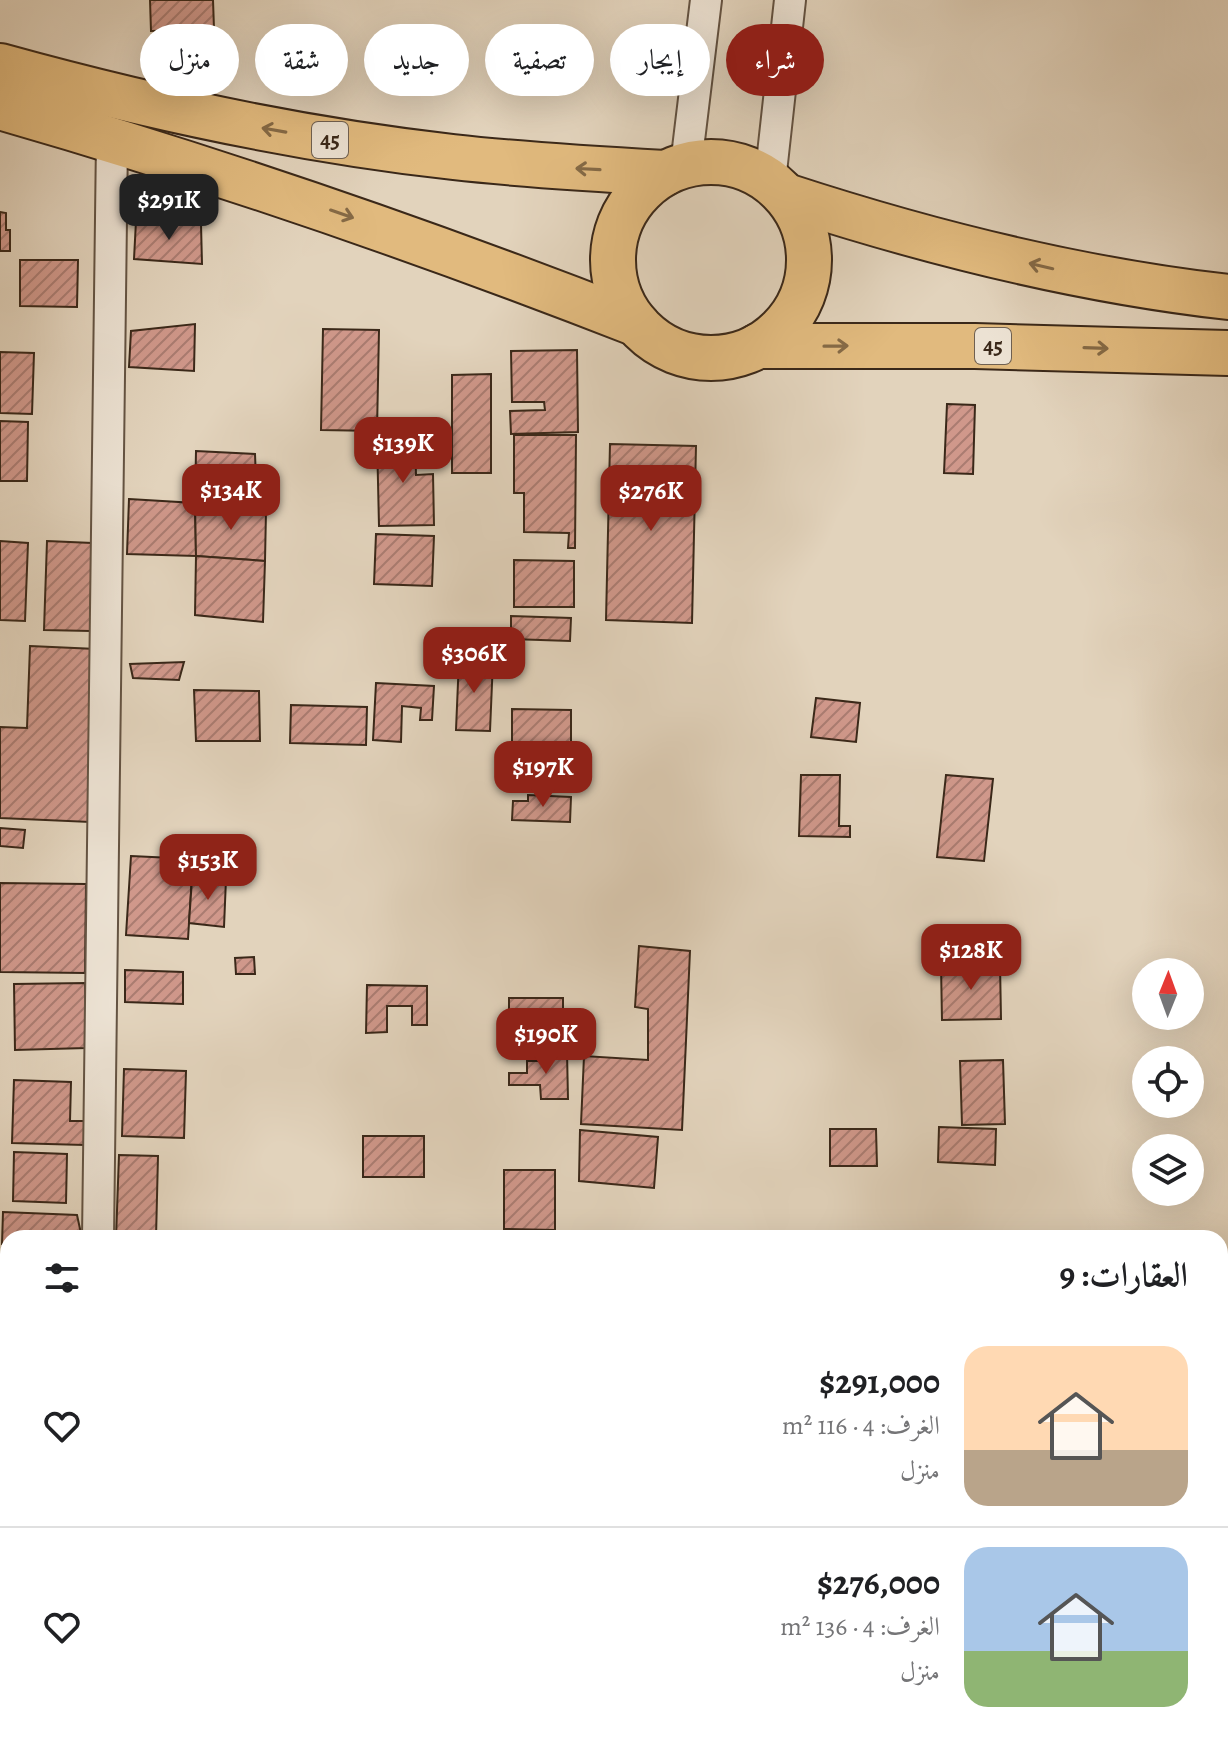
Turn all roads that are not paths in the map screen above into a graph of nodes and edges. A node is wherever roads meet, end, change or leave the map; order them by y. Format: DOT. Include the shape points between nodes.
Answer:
graph roads {
  1 [pos="706,0"];
  2 [pos="790,0"];
  3 [pos="0,66"];
  4 [pos="0,107"];
  5 [pos="112,140"];
  6 [pos="676,169"];
  7 [pos="778,188"];
  8 [pos="1228,297"];
  9 [pos="637,324"];
  10 [pos="758,346"];
  11 [pos="1228,353"];
  12 [pos="98,1230"];
  1 -- 6 [label="street"];
  2 -- 7 [label="street"];
  6 -- 3 [label="highway, 45, one-way" via="528,164 346,143 226,121"];
  4 -- 5 [label="highway"];
  5 -- 9 [label="highway, one-way" via="450,252"];
  5 -- 12 [label="street"];
  6 -- 7 [label="highway" via="730,163"];
  6 -- 9 [label="highway" via="647,185 632,201 615,242 616,285"];
  8 -- 7 [label="highway, one-way" via="1050,269 924,238"];
  7 -- 10 [label="highway" via="807,234 808,278 791,318"];
  9 -- 10 [label="highway" via="672,350 693,356 737,355"];
  10 -- 11 [label="highway, 45, one-way"];
}
